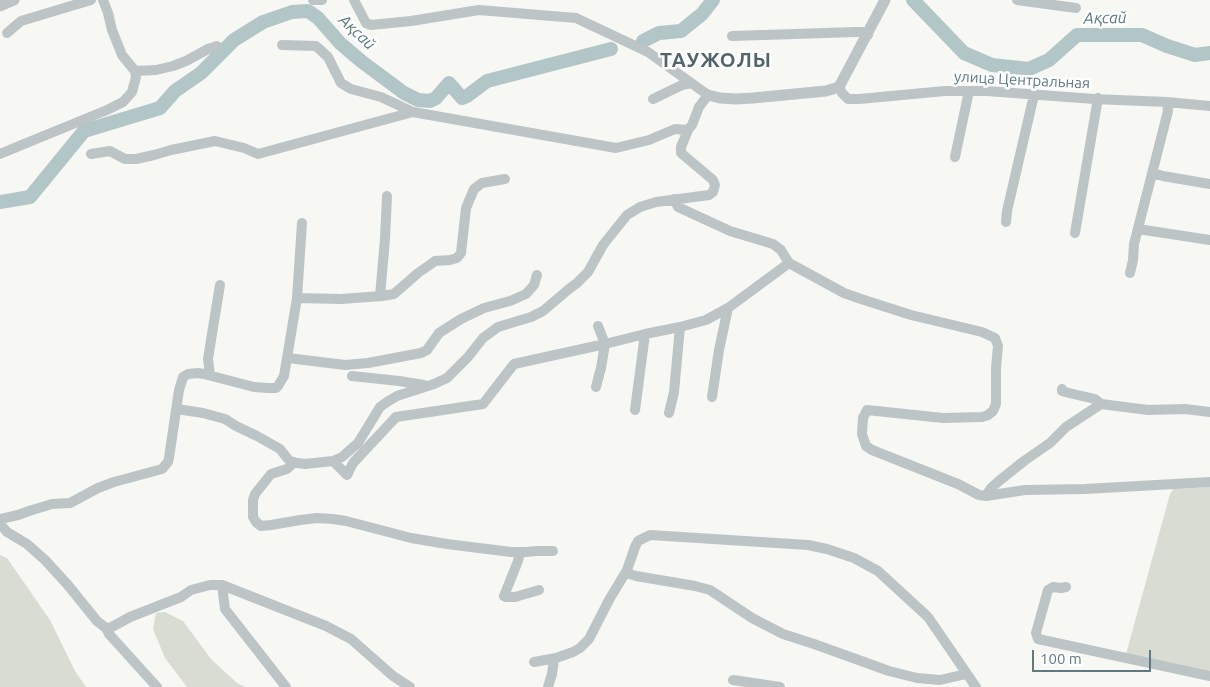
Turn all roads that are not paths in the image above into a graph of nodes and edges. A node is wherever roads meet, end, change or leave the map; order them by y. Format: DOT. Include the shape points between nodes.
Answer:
graph roads {
  1 [pos="14,0"];
  2 [pos="91,0"];
  3 [pos="103,0"];
  4 [pos="313,0"];
  5 [pos="322,0"];
  6 [pos="354,0"];
  7 [pos="1017,0"];
  8 [pos="883,4"];
  9 [pos="0,6"];
  10 [pos="1076,8"];
  11 [pos="8,33"];
  12 [pos="868,35"];
  13 [pos="732,36"];
  14 [pos="282,45"];
  15 [pos="217,46"];
  16 [pos="135,71"];
  17 [pos="690,83"];
  18 [pos="839,87"];
  19 [pos="969,90"];
  20 [pos="1034,94"];
  21 [pos="708,95"];
  22 [pos="1098,98"];
  23 [pos="653,99"];
  24 [pos="1167,102"];
  25 [pos="1210,106"];
  26 [pos="413,112"];
  27 [pos="688,130"];
  28 [pos="0,154"];
  29 [pos="91,154"];
  30 [pos="955,157"];
  31 [pos="1153,172"];
  32 [pos="505,179"];
  33 [pos="1210,184"];
  34 [pos="387,196"];
  35 [pos="674,199"];
  36 [pos="1006,222"];
  37 [pos="302,223"];
  38 [pos="1138,229"];
  39 [pos="1076,233"];
  40 [pos="1210,240"];
  41 [pos="789,263"];
  42 [pos="1130,273"];
  43 [pos="537,275"];
  44 [pos="220,285"];
  45 [pos="380,296"];
  46 [pos="297,298"];
  47 [pos="728,308"];
  48 [pos="598,326"];
  49 [pos="680,327"];
  50 [pos="645,334"];
  51 [pos="605,344"];
  52 [pos="288,358"];
  53 [pos="210,375"];
  54 [pos="352,376"];
  55 [pos="428,386"];
  56 [pos="596,387"];
  57 [pos="1062,389"];
  58 [pos="712,397"];
  59 [pos="1101,404"];
  60 [pos="177,409"];
  61 [pos="635,410"];
  62 [pos="1210,412"];
  63 [pos="669,413"];
  64 [pos="333,461"];
  65 [pos="294,462"];
  66 [pos="1210,482"];
  67 [pos="986,496"];
  68 [pos="0,519"];
  69 [pos="0,524"];
  70 [pos="553,551"];
  71 [pos="520,552"];
  72 [pos="626,573"];
  73 [pos="222,584"];
  74 [pos="1066,587"];
  75 [pos="539,590"];
  76 [pos="109,631"];
  77 [pos="554,659"];
  78 [pos="534,662"];
  79 [pos="966,674"];
  80 [pos="1210,676"];
  81 [pos="733,680"];
  82 [pos="157,687"];
  83 [pos="286,687"];
  84 [pos="410,687"];
  85 [pos="548,687"];
  86 [pos="780,687"];
  87 [pos="976,687"];
  1 -- 9 [label="street"];
  2 -- 11 [label="street" via="20,21"];
  3 -- 16 [label="street" via="122,55"];
  4 -- 5 [label="street"];
  6 -- 17 [label="street" via="366,23 371,25 479,10 576,18 648,52"];
  7 -- 10 [label="street"];
  8 -- 12 [label="street"];
  12 -- 13 [label="street" via="856,32"];
  12 -- 18 [label="street"];
  14 -- 26 [label="street" via="316,46 328,57 341,83"];
  15 -- 16 [label="street" via="173,66"];
  16 -- 28 [label="street" via="132,92 123,102"];
  17 -- 21 [label="street"];
  17 -- 23 [label="street"];
  18 -- 19 [label="street, улица Центральная" via="848,99"];
  18 -- 21 [label="street" via="736,99"];
  19 -- 20 [label="street, улица Центральная"];
  19 -- 30 [label="street"];
  20 -- 22 [label="street, улица Центральная"];
  20 -- 36 [label="street" via="1006,210"];
  21 -- 27 [label="street"];
  22 -- 24 [label="street, улица Центральная"];
  22 -- 39 [label="street"];
  24 -- 25 [label="street, улица Центральная"];
  24 -- 31 [label="street" via="1168,111"];
  26 -- 27 [label="street" via="616,148 649,140 674,129"];
  26 -- 29 [label="street" via="258,154 215,142 136,159 125,160 110,151"];
  27 -- 35 [label="street" via="681,153 713,180 714,192"];
  31 -- 33 [label="street"];
  31 -- 38 [label="street"];
  32 -- 45 [label="street" via="482,183 474,189 466,208 461,253 457,258 435,262 394,294"];
  34 -- 45 [label="street"];
  35 -- 41 [label="street" via="678,207 730,231 773,244"];
  35 -- 55 [label="street" via="640,207 627,215 577,283 543,311 498,327 483,338 447,378"];
  37 -- 46 [label="street"];
  38 -- 40 [label="street"];
  38 -- 42 [label="street"];
  41 -- 47 [label="street"];
  41 -- 67 [label="street" via="861,299 995,338 998,346 996,404 988,415 943,418 867,410 862,427 866,446 872,450"];
  43 -- 52 [label="street" via="526,294 461,318 439,333 421,353 345,365"];
  44 -- 53 [label="street" via="208,360"];
  45 -- 46 [label="street"];
  46 -- 52 [label="street"];
  47 -- 49 [label="street" via="706,320"];
  47 -- 58 [label="street"];
  48 -- 51 [label="street"];
  49 -- 50 [label="street"];
  49 -- 63 [label="street"];
  50 -- 51 [label="street"];
  50 -- 61 [label="street"];
  51 -- 56 [label="street"];
  51 -- 64 [label="street" via="514,364 483,404 396,417 353,463 346,475"];
  52 -- 53 [label="street" via="284,376 276,388 254,387"];
  53 -- 60 [label="street" via="198,373 183,377"];
  54 -- 55 [label="street"];
  55 -- 64 [label="street" via="397,396 380,407 358,443"];
  57 -- 59 [label="street"];
  59 -- 62 [label="street" via="1148,410"];
  59 -- 67 [label="street" via="1066,427 999,481"];
  60 -- 65 [label="street" via="225,419 280,449 286,458"];
  60 -- 68 [label="street" via="169,458 162,469 114,482 70,503 52,504"];
  64 -- 65 [label="street"];
  65 -- 71 [label="street" via="287,469 271,474 255,494 253,517 261,526 317,518 333,519 427,541"];
  66 -- 67 [label="street" via="1025,490"];
  69 -- 76 [label="street" via="45,560 97,622"];
  70 -- 71 [label="street"];
  71 -- 75 [label="street" via="504,596 515,597"];
  72 -- 77 [label="street" via="589,639 573,652"];
  72 -- 79 [label="street" via="710,590 783,634 890,672 940,680"];
  72 -- 79 [label="street" via="638,541 650,535 827,549 878,571 928,617"];
  73 -- 76 [label="street" via="191,590 130,617"];
  73 -- 83 [label="street" via="225,608"];
  73 -- 84 [label="street" via="351,638 392,676"];
  74 -- 80 [label="street" via="1053,586 1048,590 1036,633 1038,639"];
  76 -- 82 [label="street"];
  77 -- 78 [label="street"];
  77 -- 85 [label="street"];
  79 -- 87 [label="street"];
  81 -- 86 [label="street"];
}
